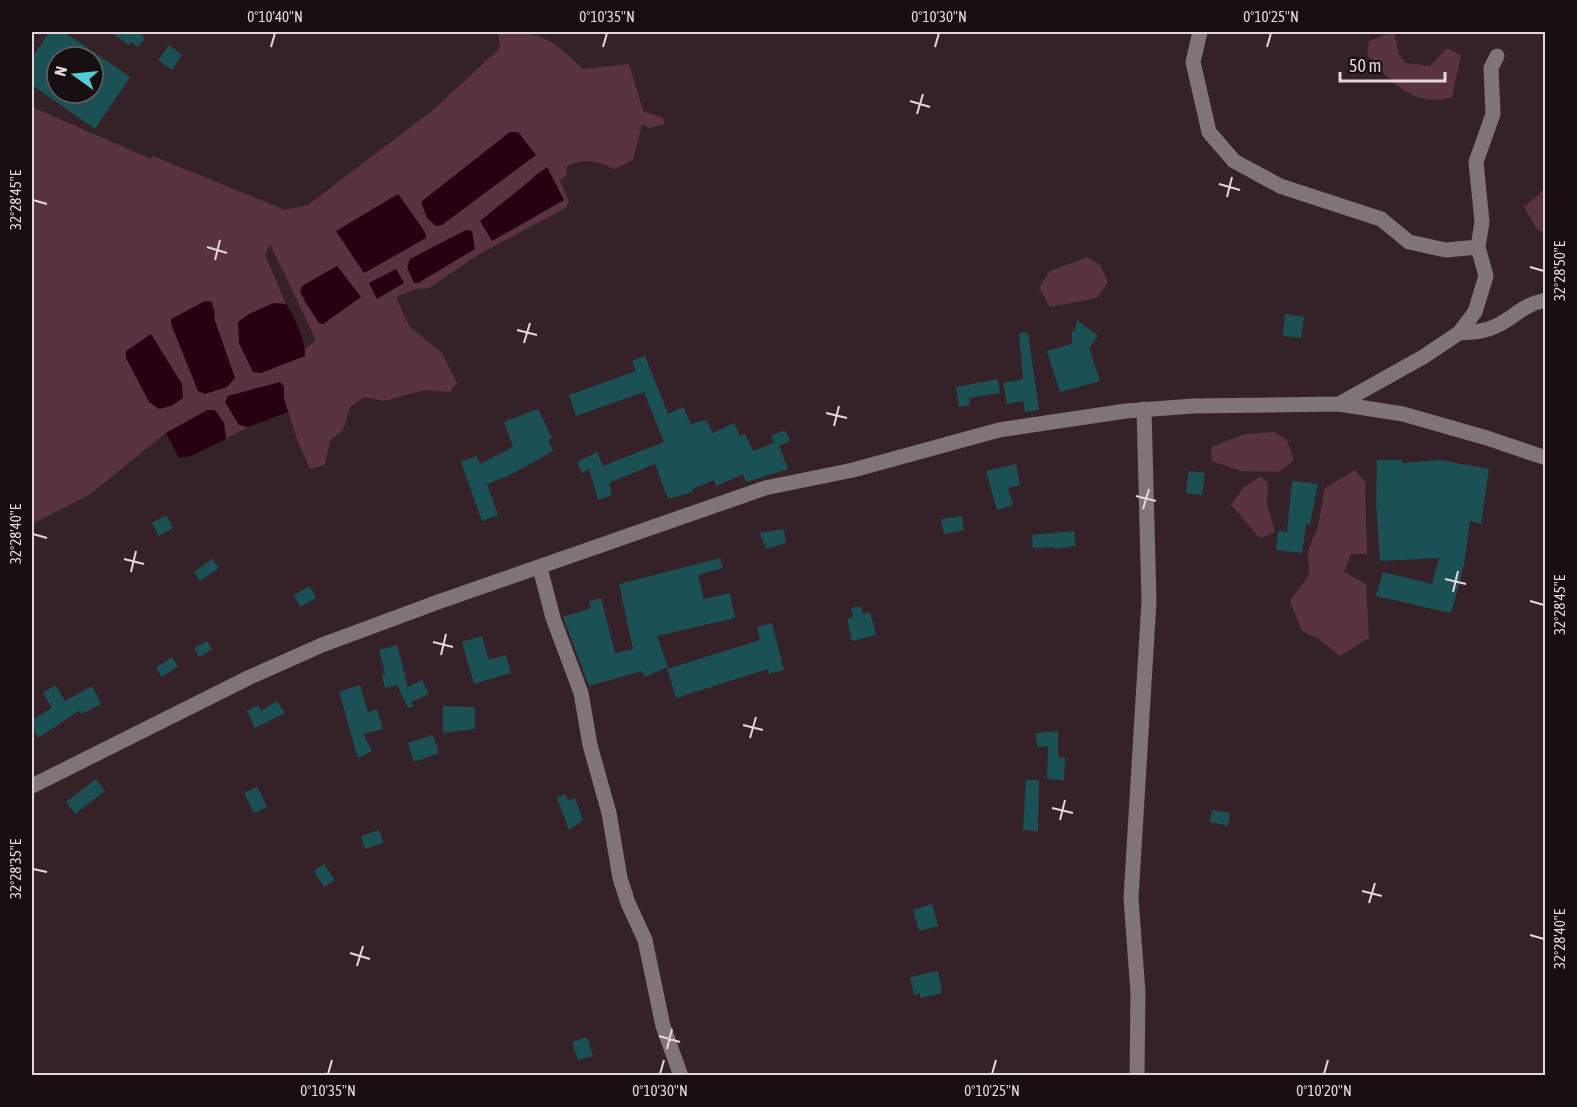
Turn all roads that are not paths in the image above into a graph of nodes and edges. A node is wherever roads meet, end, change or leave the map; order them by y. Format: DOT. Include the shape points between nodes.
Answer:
graph roads {
  1 [pos="1200,32"];
  2 [pos="1497,56"];
  3 [pos="1478,247"];
  4 [pos="1545,300"];
  5 [pos="1459,333"];
  6 [pos="1339,404"];
  7 [pos="1144,410"];
  8 [pos="1545,458"];
  9 [pos="540,568"];
  10 [pos="32,786"];
  11 [pos="681,1076"];
  12 [pos="1137,1076"];
  1 -- 3 [label="street" via="1193,62 1209,132 1234,161 1280,186 1381,219 1409,242 1446,250"];
  2 -- 3 [label="street" via="1491,68 1493,114 1476,162 1482,222"];
  3 -- 5 [label="street" via="1486,276 1475,312"];
  4 -- 5 [label="street" via="1518,310 1496,327"];
  5 -- 6 [label="street"];
  6 -- 7 [label="street"];
  6 -- 8 [label="street" via="1403,414"];
  7 -- 9 [label="street" via="999,430 853,470 765,488"];
  7 -- 12 [label="street" via="1149,601 1131,898 1138,993"];
  9 -- 10 [label="street" via="322,645 131,734"];
  9 -- 11 [label="street" via="553,618 581,693 620,878 645,940 663,1026"];
}
